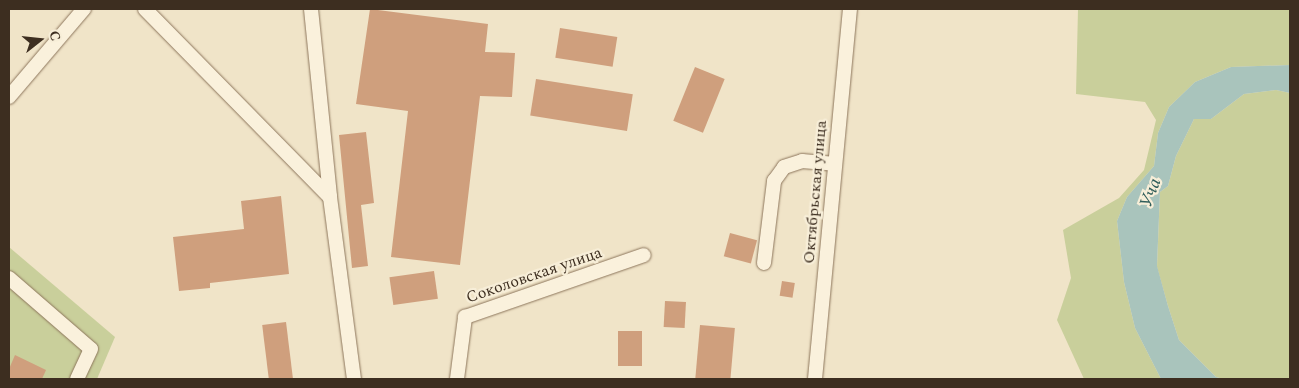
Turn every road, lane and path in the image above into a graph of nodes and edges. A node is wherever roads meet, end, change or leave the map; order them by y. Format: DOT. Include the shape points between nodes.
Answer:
graph roads {
  1 [pos="84,9"];
  2 [pos="144,9"];
  3 [pos="311,9"];
  4 [pos="850,9"];
  5 [pos="9,97"];
  6 [pos="836,164"];
  7 [pos="330,197"];
  8 [pos="644,255"];
  9 [pos="764,262"];
  10 [pos="9,278"];
  11 [pos="77,379"];
  12 [pos="354,379"];
  13 [pos="457,379"];
  14 [pos="815,379"];
  1 -- 5 [label="street"];
  2 -- 7 [label="street"];
  3 -- 7 [label="street"];
  4 -- 6 [label="street, Октябрьская улица"];
  6 -- 9 [label="street" via="802,161 784,167 774,181"];
  6 -- 14 [label="street, Октябрьская улица"];
  7 -- 12 [label="street"];
  8 -- 13 [label="street, Соколовская улица" via="465,317"];
  10 -- 11 [label="street" via="91,348"];
}
